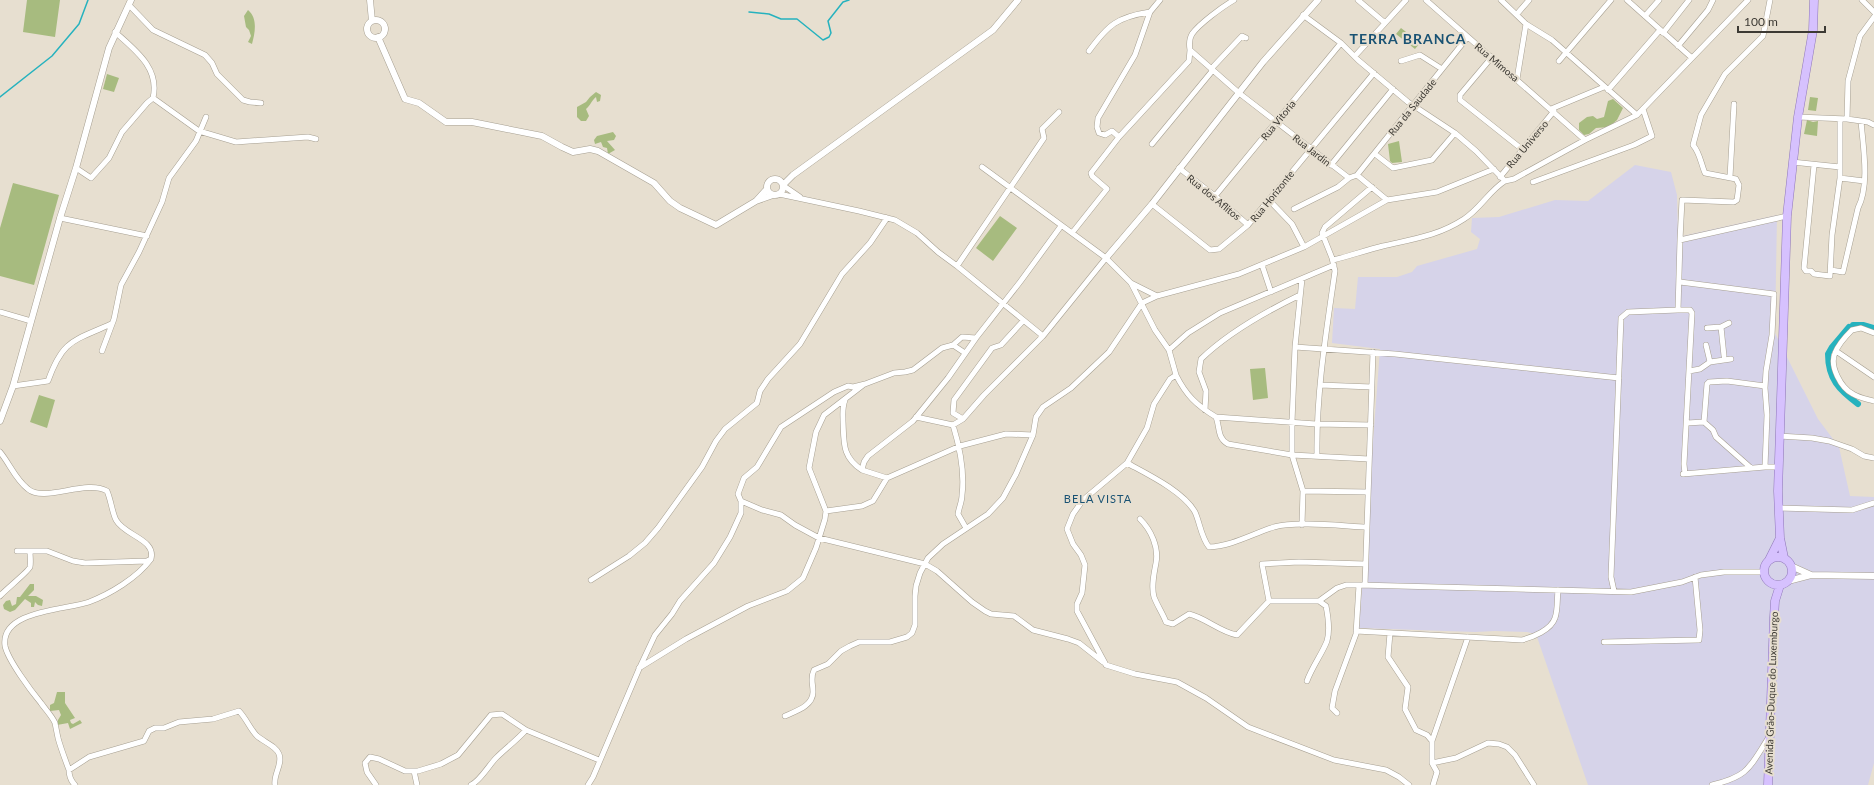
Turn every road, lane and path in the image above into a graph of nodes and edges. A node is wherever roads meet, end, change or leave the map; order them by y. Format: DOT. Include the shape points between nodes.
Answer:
graph roads {
  1 [pos="370,0"];
  2 [pos="1018,0"];
  3 [pos="1160,0"];
  4 [pos="1234,0"];
  5 [pos="1318,0"];
  6 [pos="1358,0"];
  7 [pos="1406,0"];
  8 [pos="1426,0"];
  9 [pos="1501,0"];
  10 [pos="1529,0"];
  11 [pos="1611,0"];
  12 [pos="1626,0"];
  13 [pos="1659,0"];
  14 [pos="1689,0"];
  15 [pos="1712,0"];
  16 [pos="1748,0"];
  17 [pos="1770,0"];
  18 [pos="1814,0"];
  19 [pos="1862,0"];
  20 [pos="130,3"];
  21 [pos="1150,12"];
  22 [pos="1874,12"];
  23 [pos="1517,14"];
  24 [pos="1304,15"];
  25 [pos="1646,16"];
  26 [pos="1874,17"];
  27 [pos="372,21"];
  28 [pos="1385,23"];
  29 [pos="1526,24"];
  30 [pos="1662,31"];
  31 [pos="115,32"];
  32 [pos="378,37"];
  33 [pos="1246,38"];
  34 [pos="1467,38"];
  35 [pos="1341,43"];
  36 [pos="1678,46"];
  37 [pos="1190,50"];
  38 [pos="1089,51"];
  39 [pos="1566,54"];
  40 [pos="1355,56"];
  41 [pos="1492,57"];
  42 [pos="1692,58"];
  43 [pos="1401,61"];
  44 [pos="1559,61"];
  45 [pos="1442,69"];
  46 [pos="1212,70"];
  47 [pos="1374,73"];
  48 [pos="1517,79"];
  49 [pos="1393,89"];
  50 [pos="1606,89"];
  51 [pos="1239,93"];
  52 [pos="154,98"];
  53 [pos="261,103"];
  54 [pos="1414,104"];
  55 [pos="1734,104"];
  56 [pos="1643,109"];
  57 [pos="1553,110"];
  58 [pos="1058,112"];
  59 [pos="1637,115"];
  60 [pos="206,117"];
  61 [pos="1798,117"];
  62 [pos="1840,119"];
  63 [pos="1847,119"];
  64 [pos="1861,121"];
  65 [pos="1277,122"];
  66 [pos="1874,125"];
  67 [pos="199,131"];
  68 [pos="1455,133"];
  69 [pos="1119,137"];
  70 [pos="316,138"];
  71 [pos="1585,140"];
  72 [pos="1152,144"];
  73 [pos="1310,150"];
  74 [pos="1523,150"];
  75 [pos="1374,154"];
  76 [pos="1792,162"];
  77 [pos="1331,165"];
  78 [pos="1814,165"];
  79 [pos="982,167"];
  80 [pos="1840,167"];
  81 [pos="76,168"];
  82 [pos="1179,168"];
  83 [pos="1494,169"];
  84 [pos="793,175"];
  85 [pos="1357,175"];
  86 [pos="1500,177"];
  87 [pos="1730,177"];
  88 [pos="775,178"];
  89 [pos="1349,178"];
  90 [pos="1840,178"];
  91 [pos="1505,181"];
  92 [pos="1864,181"];
  93 [pos="1533,182"];
  94 [pos="783,186"];
  95 [pos="1372,187"];
  96 [pos="1010,188"];
  97 [pos="767,189"];
  98 [pos="776,195"];
  99 [pos="1216,196"];
  100 [pos="802,198"];
  101 [pos="756,200"];
  102 [pos="1269,200"];
  103 [pos="1387,200"];
  104 [pos="1152,204"];
  105 [pos="1294,209"];
  106 [pos="1788,216"];
  107 [pos="60,218"];
  108 [pos="887,218"];
  109 [pos="1248,225"];
  110 [pos="1061,226"];
  111 [pos="1072,233"];
  112 [pos="147,236"];
  113 [pos="1324,237"];
  114 [pos="1680,240"];
  115 [pos="1304,247"];
  116 [pos="1106,258"];
  117 [pos="1333,263"];
  118 [pos="1262,265"];
  119 [pos="957,266"];
  120 [pos="1832,270"];
  121 [pos="1302,279"];
  122 [pos="1680,282"];
  123 [pos="1131,283"];
  124 [pos="1271,292"];
  125 [pos="1300,295"];
  126 [pos="1157,296"];
  127 [pos="1004,303"];
  128 [pos="1142,303"];
  129 [pos="1678,310"];
  130 [pos="0,312"];
  131 [pos="30,321"];
  132 [pos="1023,321"];
  133 [pos="1729,323"];
  134 [pos="111,324"];
  135 [pos="1721,327"];
  136 [pos="1707,328"];
  137 [pos="1874,333"];
  138 [pos="1043,336"];
  139 [pos="976,338"];
  140 [pos="953,345"];
  141 [pos="1706,345"];
  142 [pos="1295,347"];
  143 [pos="1169,350"];
  144 [pos="1323,350"];
  145 [pos="102,351"];
  146 [pos="1836,351"];
  147 [pos="1373,352"];
  148 [pos="965,353"];
  149 [pos="1724,356"];
  150 [pos="1731,359"];
  151 [pos="1710,362"];
  152 [pos="1689,371"];
  153 [pos="1176,375"];
  154 [pos="1874,376"];
  155 [pos="1619,378"];
  156 [pos="865,384"];
  157 [pos="1320,385"];
  158 [pos="13,386"];
  159 [pos="1765,386"];
  160 [pos="1372,387"];
  161 [pos="845,400"];
  162 [pos="1874,401"];
  163 [pos="1205,410"];
  164 [pos="1216,416"];
  165 [pos="916,417"];
  166 [pos="963,419"];
  167 [pos="0,421"];
  168 [pos="1292,422"];
  169 [pos="1704,422"];
  170 [pos="1686,423"];
  171 [pos="1316,424"];
  172 [pos="953,425"];
  173 [pos="1370,425"];
  174 [pos="1032,435"];
  175 [pos="1779,436"];
  176 [pos="960,446"];
  177 [pos="0,452"];
  178 [pos="1292,455"];
  179 [pos="1317,456"];
  180 [pos="1874,458"];
  181 [pos="1369,459"];
  182 [pos="1127,463"];
  183 [pos="1765,466"];
  184 [pos="1778,467"];
  185 [pos="1751,468"];
  186 [pos="862,470"];
  187 [pos="887,478"];
  188 [pos="1303,491"];
  189 [pos="1368,492"];
  190 [pos="742,501"];
  191 [pos="1874,503"];
  192 [pos="1778,508"];
  193 [pos="826,511"];
  194 [pos="1140,519"];
  195 [pos="1302,526"];
  196 [pos="1367,527"];
  197 [pos="966,528"];
  198 [pos="819,538"];
  199 [pos="1780,538"];
  200 [pos="17,551"];
  201 [pos="30,551"];
  202 [pos="1784,558"];
  203 [pos="151,559"];
  204 [pos="1769,560"];
  205 [pos="925,564"];
  206 [pos="1365,564"];
  207 [pos="1791,566"];
  208 [pos="1764,572"];
  209 [pos="1811,574"];
  210 [pos="1874,576"];
  211 [pos="1695,577"];
  212 [pos="591,580"];
  213 [pos="1788,581"];
  214 [pos="1771,583"];
  215 [pos="1362,585"];
  216 [pos="1780,585"];
  217 [pos="1558,590"];
  218 [pos="1614,591"];
  219 [pos="0,596"];
  220 [pos="1269,601"];
  221 [pos="1319,601"];
  222 [pos="1775,601"];
  223 [pos="1356,631"];
  224 [pos="1390,633"];
  225 [pos="1468,637"];
  226 [pos="1604,642"];
  227 [pos="1106,665"];
  228 [pos="638,669"];
  229 [pos="1307,681"];
  230 [pos="1337,713"];
  231 [pos="785,716"];
  232 [pos="526,730"];
  233 [pos="1769,737"];
  234 [pos="1432,741"];
  235 [pos="599,760"];
  236 [pos="1432,763"];
  237 [pos="69,770"];
  238 [pos="414,771"];
  239 [pos="75,785"];
  240 [pos="275,785"];
  241 [pos="376,785"];
  242 [pos="417,785"];
  243 [pos="471,785"];
  244 [pos="588,785"];
  245 [pos="1409,785"];
  246 [pos="1433,785"];
  247 [pos="1534,785"];
  248 [pos="1712,785"];
  249 [pos="1768,785"];
  1 -- 27 [label="street"];
  2 -- 84 [label="street" via="993,30"];
  3 -- 21 [label="street"];
  4 -- 37 [label="street" via="1192,34 1189,41"];
  5 -- 24 [label="street"];
  6 -- 28 [label="street"];
  7 -- 28 [label="street"];
  8 -- 34 [label="street, Rua Mimosa"];
  9 -- 23 [label="street"];
  10 -- 23 [label="street"];
  11 -- 39 [label="street"];
  12 -- 25 [label="street"];
  13 -- 25 [label="street"];
  14 -- 30 [label="street, Rua Universo"];
  15 -- 36 [label="street" via="1708,10"];
  16 -- 42 [label="street"];
  17 -- 87 [label="street" via="1763,36 1725,74 1701,115 1694,138 1693,145 1698,151 1705,173"];
  18 -- 61 [label="main road" via="1813,30"];
  19 -- 22 [label="street"];
  20 -- 31 [label="street"];
  20 -- 53 [label="street" via="153,30 205,55 218,74 243,100"];
  21 -- 38 [label="street" via="1132,15 1110,25"];
  21 -- 69 [label="street" via="1135,55 1098,118 1099,134 1105,135 1112,131"];
  23 -- 29 [label="street"];
  24 -- 35 [label="street"];
  24 -- 51 [label="street"];
  25 -- 30 [label="street"];
  26 -- 63 [label="street" via="1860,36 1848,81"];
  27 -- 32 [label="street" via="368,25 368,31 370,36"];
  27 -- 32 [label="street" via="378,20 384,26 384,32"];
  28 -- 40 [label="street"];
  29 -- 39 [label="street" via="1552,40"];
  29 -- 48 [label="street"];
  30 -- 36 [label="street"];
  30 -- 50 [label="street, Rua Universo"];
  31 -- 52 [label="street" via="141,55 150,68 156,86"];
  31 -- 81 [label="street"];
  32 -- 101 [label="street" via="405,99 419,103 446,122 472,122 542,136 573,152 590,149 598,151 654,183 680,208 716,225"];
  33 -- 46 [label="street" via="1242,36"];
  34 -- 41 [label="street, Rua Mimosa"];
  34 -- 45 [label="street, Rua da Saudade"];
  35 -- 40 [label="street"];
  35 -- 65 [label="street, Rua Vitoria"];
  36 -- 42 [label="street"];
  37 -- 46 [label="street, Rua Jardin"];
  37 -- 69 [label="street" via="1189,61"];
  39 -- 44 [label="street"];
  39 -- 50 [label="street"];
  40 -- 47 [label="street"];
  40 -- 54 [label="street"];
  41 -- 48 [label="street, Rua Mimosa"];
  41 -- 74 [label="street" via="1460,95 1460,100"];
  42 -- 56 [label="street"];
  43 -- 45 [label="street" via="1420,55"];
  45 -- 54 [label="street, Rua da Saudade"];
  46 -- 51 [label="street, Rua Jardin"];
  46 -- 72 [label="street"];
  47 -- 49 [label="street"];
  47 -- 73 [label="street, Rua Horizonte"];
  48 -- 57 [label="street, Rua Mimosa"];
  49 -- 54 [label="street"];
  49 -- 77 [label="street"];
  50 -- 57 [label="street, Rua Universo"];
  50 -- 59 [label="street"];
  51 -- 65 [label="street, Rua Jardin"];
  51 -- 82 [label="street"];
  52 -- 67 [label="street"];
  52 -- 81 [label="street" via="122,132 109,158 91,178"];
  54 -- 68 [label="street"];
  54 -- 75 [label="street, Rua da Saudade"];
  55 -- 87 [label="street"];
  56 -- 59 [label="street"];
  56 -- 93 [label="street" via="1652,136"];
  57 -- 71 [label="street, Rua Mimosa"];
  57 -- 74 [label="street, Rua Universo"];
  58 -- 96 [label="street" via="1042,129 1044,138"];
  59 -- 71 [label="street"];
  60 -- 67 [label="street"];
  61 -- 62 [label="street"];
  61 -- 76 [label="main road"];
  62 -- 63 [label="street"];
  62 -- 80 [label="street"];
  63 -- 64 [label="street"];
  64 -- 66 [label="street"];
  64 -- 92 [label="street"];
  65 -- 73 [label="street, Rua Jardin"];
  65 -- 99 [label="street, Rua Vitoria"];
  67 -- 70 [label="street" via="236,142 308,136"];
  67 -- 112 [label="street" via="196,141 169,178"];
  68 -- 75 [label="street" via="1432,160 1393,168"];
  68 -- 83 [label="street"];
  69 -- 111 [label="street" via="1091,173 1107,189"];
  71 -- 91 [label="street" via="1514,179"];
  73 -- 77 [label="street, Rua Jardin"];
  73 -- 102 [label="street, Rua Horizonte"];
  74 -- 86 [label="street, Rua Universo"];
  75 -- 85 [label="street, Rua da Saudade"];
  76 -- 78 [label="street"];
  76 -- 106 [label="main road"];
  77 -- 89 [label="street, Rua Jardin"];
  78 -- 80 [label="street"];
  78 -- 120 [label="street" via="1804,268 1814,274 1830,276"];
  79 -- 96 [label="street"];
  80 -- 90 [label="street"];
  81 -- 107 [label="street"];
  82 -- 99 [label="street, Rua dos Aflitos"];
  82 -- 104 [label="street"];
  83 -- 86 [label="street"];
  83 -- 103 [label="street" via="1437,192"];
  84 -- 88 [label="street"];
  84 -- 94 [label="street"];
  85 -- 89 [label="street"];
  85 -- 95 [label="street"];
  86 -- 91 [label="street"];
  87 -- 114 [label="street" via="1738,182 1736,201 1682,200"];
  88 -- 94 [label="street"];
  88 -- 97 [label="street" via="768,183"];
  89 -- 105 [label="street" via="1338,187"];
  90 -- 92 [label="street"];
  90 -- 120 [label="street" via="1830,258"];
  91 -- 117 [label="street" via="1494,188 1465,218 1440,231 1424,238 1383,246"];
  92 -- 120 [label="street" via="1843,272"];
  94 -- 98 [label="street" via="783,191"];
  94 -- 100 [label="street"];
  95 -- 103 [label="street"];
  95 -- 113 [label="street" via="1325,227 1322,233"];
  96 -- 110 [label="street"];
  96 -- 119 [label="street"];
  97 -- 98 [label="street"];
  97 -- 101 [label="street"];
  98 -- 100 [label="street"];
  98 -- 101 [label="street"];
  99 -- 109 [label="street, Rua dos Aflitos"];
  100 -- 108 [label="street"];
  102 -- 109 [label="street, Rua Horizonte"];
  102 -- 115 [label="street" via="1292,224"];
  103 -- 113 [label="street"];
  104 -- 109 [label="street, Rua Horizonte" via="1210,250 1219,249"];
  104 -- 116 [label="street"];
  106 -- 114 [label="street"];
  106 -- 175 [label="main road"];
  107 -- 112 [label="street"];
  107 -- 131 [label="street"];
  108 -- 119 [label="street" via="896,220 917,233"];
  108 -- 212 [label="street" via="870,243 842,274 800,344 768,378 760,391 757,403 725,429 702,467 646,543"];
  110 -- 111 [label="street"];
  110 -- 127 [label="street"];
  111 -- 116 [label="street"];
  112 -- 134 [label="street" via="121,286"];
  113 -- 115 [label="street"];
  113 -- 117 [label="street"];
  114 -- 122 [label="street"];
  115 -- 118 [label="street"];
  116 -- 123 [label="street"];
  116 -- 138 [label="street"];
  117 -- 121 [label="street"];
  117 -- 144 [label="street" via="1335,271"];
  118 -- 124 [label="street"];
  118 -- 126 [label="street" via="1232,276"];
  119 -- 127 [label="street"];
  121 -- 124 [label="street"];
  121 -- 125 [label="street"];
  122 -- 129 [label="street"];
  122 -- 159 [label="street" via="1774,294 1772,335"];
  123 -- 126 [label="street"];
  123 -- 128 [label="street"];
  124 -- 143 [label="street" via="1220,313 1188,333"];
  125 -- 142 [label="street"];
  125 -- 163 [label="street" via="1233,333 1201,359 1199,372 1206,391"];
  126 -- 128 [label="street"];
  127 -- 132 [label="street"];
  127 -- 139 [label="street"];
  128 -- 143 [label="street" via="1155,330"];
  128 -- 174 [label="street" via="1104,357 1071,388 1043,407 1036,417"];
  129 -- 152 [label="street" via="1690,310 1692,313"];
  129 -- 155 [label="street" via="1623,314"];
  130 -- 131 [label="street"];
  131 -- 158 [label="street"];
  132 -- 138 [label="street"];
  132 -- 166 [label="street" via="1001,345 992,348 954,400 953,413"];
  133 -- 135 [label="street"];
  134 -- 145 [label="street"];
  134 -- 158 [label="street" via="66,346 53,366 48,381"];
  135 -- 136 [label="street"];
  135 -- 149 [label="street"];
  137 -- 146 [label="street" via="1861,328 1855,329"];
  138 -- 166 [label="street"];
  139 -- 140 [label="street" via="962,337"];
  139 -- 148 [label="street"];
  140 -- 148 [label="street"];
  140 -- 156 [label="street" via="942,348 912,370 894,373"];
  141 -- 151 [label="street"];
  142 -- 144 [label="street"];
  142 -- 168 [label="street"];
  143 -- 153 [label="street"];
  144 -- 147 [label="street"];
  144 -- 157 [label="street"];
  146 -- 154 [label="street"];
  146 -- 162 [label="street" via="1836,372 1845,387 1854,395"];
  147 -- 155 [label="street"];
  147 -- 160 [label="street"];
  148 -- 165 [label="street"];
  150 -- 151 [label="street"];
  151 -- 152 [label="street"];
  152 -- 170 [label="street"];
  153 -- 163 [label="street" via="1185,392"];
  153 -- 182 [label="street" via="1170,379 1154,404 1147,428"];
  155 -- 218 [label="street" via="1611,577"];
  156 -- 161 [label="street"];
  156 -- 190 [label="street" via="848,386 834,392 781,427 757,467 741,483 738,494"];
  157 -- 160 [label="street"];
  157 -- 171 [label="street"];
  158 -- 167 [label="street"];
  159 -- 169 [label="street" via="1727,381 1709,382"];
  159 -- 183 [label="street"];
  160 -- 173 [label="street"];
  161 -- 186 [label="street" via="842,408 845,451 852,463"];
  161 -- 193 [label="street" via="824,415 819,424 810,459 809,468"];
  163 -- 164 [label="street"];
  164 -- 168 [label="street"];
  164 -- 178 [label="street" via="1219,436 1228,444"];
  165 -- 172 [label="street"];
  165 -- 186 [label="street" via="868,456"];
  166 -- 172 [label="street"];
  168 -- 171 [label="street"];
  168 -- 178 [label="street"];
  169 -- 170 [label="street"];
  169 -- 185 [label="street" via="1713,430 1716,437"];
  170 -- 185 [label="street" via="1684,474"];
  171 -- 173 [label="street"];
  171 -- 179 [label="street"];
  172 -- 176 [label="street"];
  173 -- 181 [label="street"];
  174 -- 176 [label="street" via="1006,434"];
  174 -- 197 [label="street" via="1003,498 988,514"];
  175 -- 180 [label="street" via="1829,441"];
  175 -- 184 [label="main road"];
  176 -- 187 [label="street"];
  176 -- 197 [label="street" via="963,481 958,514"];
  177 -- 203 [label="street" via="18,480 29,491 38,494 100,487 107,491 117,522 150,546"];
  178 -- 179 [label="street"];
  178 -- 188 [label="street"];
  179 -- 181 [label="street"];
  181 -- 189 [label="street"];
  182 -- 195 [label="street" via="1156,478 1180,496 1194,511 1209,547 1220,546 1274,527"];
  182 -- 227 [label="street" via="1083,500 1067,529 1085,565 1082,593 1077,604 1078,611"];
  183 -- 184 [label="street"];
  183 -- 185 [label="street"];
  184 -- 192 [label="main road"];
  186 -- 187 [label="street"];
  187 -- 193 [label="street" via="873,501 862,506"];
  188 -- 189 [label="street"];
  188 -- 195 [label="street"];
  189 -- 196 [label="street"];
  190 -- 198 [label="street" via="781,515"];
  190 -- 228 [label="street" via="741,513 714,563 662,625"];
  191 -- 192 [label="street" via="1852,510"];
  192 -- 199 [label="main road"];
  193 -- 198 [label="street"];
  194 -- 220 [label="street" via="1154,538 1157,561 1153,577 1154,597 1166,622 1173,624 1188,614 1200,617 1229,634 1238,635"];
  195 -- 196 [label="street"];
  196 -- 206 [label="street"];
  197 -- 205 [label="street" via="928,558"];
  198 -- 205 [label="street"];
  198 -- 228 [label="street" via="803,578 786,591 748,606 686,639"];
  199 -- 202 [label="main road"];
  199 -- 204 [label="main road"];
  200 -- 201 [label="street"];
  201 -- 203 [label="street" via="47,551 85,563"];
  201 -- 219 [label="street" via="31,562 28,571"];
  202 -- 204 [label="main road" via="1776,557"];
  202 -- 207 [label="main road"];
  203 -- 237 [label="street" via="144,568 89,602 32,614 14,623 7,634 5,645 9,656 54,722"];
  204 -- 208 [label="main road"];
  205 -- 227 [label="street" via="985,611 1014,616 1033,630 1068,639 1079,644"];
  205 -- 231 [label="street" via="914,596 915,625 912,633 890,642 859,642 841,651 828,664 814,670 811,676 813,694 807,705"];
  206 -- 215 [label="street"];
  206 -- 220 [label="street" via="1262,564"];
  207 -- 209 [label="street"];
  207 -- 213 [label="main road" via="1792,573"];
  208 -- 211 [label="street" via="1724,572"];
  208 -- 214 [label="main road"];
  209 -- 210 [label="street"];
  209 -- 213 [label="street"];
  211 -- 218 [label="street" via="1630,592"];
  211 -- 226 [label="street" via="1699,640"];
  213 -- 216 [label="main road"];
  214 -- 216 [label="main road"];
  214 -- 222 [label="main road, Avenida Grão-Duque do Luxemburgo"];
  215 -- 217 [label="street"];
  215 -- 221 [label="street" via="1337,588"];
  215 -- 223 [label="street"];
  216 -- 222 [label="main road, Avenida Grão-Duque do Luxemburgo"];
  217 -- 218 [label="street"];
  217 -- 225 [label="street" via="1555,619 1546,629 1531,637 1522,640"];
  220 -- 221 [label="street"];
  221 -- 229 [label="street" via="1326,606 1327,640 1313,664"];
  222 -- 233 [label="main road, Avenida Grão-Duque do Luxemburgo"];
  223 -- 224 [label="street"];
  223 -- 230 [label="street" via="1334,691 1332,708"];
  224 -- 225 [label="street"];
  224 -- 234 [label="street" via="1388,657 1408,687 1405,710 1416,730 1427,735"];
  225 -- 234 [label="street"];
  227 -- 245 [label="street" via="1176,682 1206,698 1248,727 1334,760 1386,770"];
  228 -- 235 [label="street"];
  232 -- 235 [label="street"];
  232 -- 238 [label="street" via="502,714 491,715 458,755 441,764"];
  232 -- 243 [label="street" via="476,783"];
  233 -- 248 [label="street" via="1745,772 1734,779"];
  233 -- 249 [label="main road, Avenida Grão-Duque do Luxemburgo"];
  234 -- 236 [label="street"];
  235 -- 244 [label="street"];
  236 -- 246 [label="street" via="1437,772"];
  236 -- 247 [label="street" via="1456,758 1488,743 1499,744 1507,747 1515,755"];
  237 -- 239 [label="street" via="71,782"];
  237 -- 240 [label="street" via="89,757 144,741 148,731 155,728 164,728 179,722 213,719 239,711 256,735 275,748 279,754 280,762"];
  238 -- 241 [label="street" via="405,771 370,757 365,763 367,772"];
  238 -- 242 [label="street"];
}
